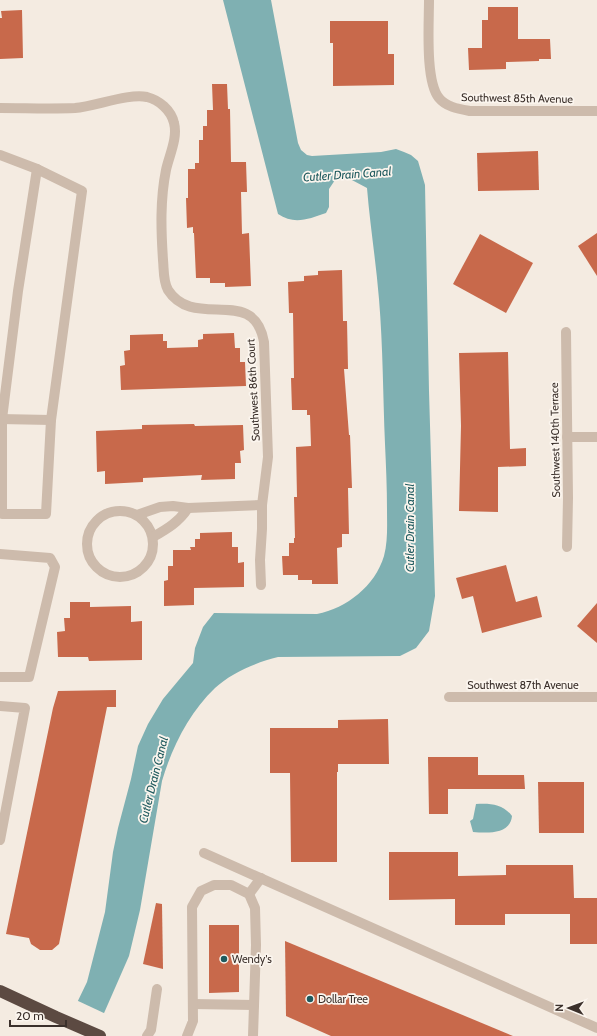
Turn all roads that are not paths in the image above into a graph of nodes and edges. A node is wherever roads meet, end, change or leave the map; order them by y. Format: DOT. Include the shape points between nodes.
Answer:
graph roads {
  1 [pos="429,0"];
  2 [pos="0,108"];
  3 [pos="597,111"];
  4 [pos="0,155"];
  5 [pos="37,169"];
  6 [pos="566,332"];
  7 [pos="1,419"];
  8 [pos="51,420"];
  9 [pos="567,437"];
  10 [pos="597,437"];
  11 [pos="262,505"];
  12 [pos="188,508"];
  13 [pos="137,515"];
  14 [pos="153,537"];
  15 [pos="567,547"];
  16 [pos="0,554"];
  17 [pos="261,585"];
  18 [pos="0,677"];
  19 [pos="449,697"];
  20 [pos="597,697"];
  21 [pos="0,706"];
  22 [pos="0,840"];
  23 [pos="204,853"];
  24 [pos="261,878"];
  25 [pos="249,894"];
  26 [pos="157,989"];
  27 [pos="0,991"];
  28 [pos="193,1004"];
  29 [pos="254,1005"];
  30 [pos="597,1028"];
  31 [pos="100,1036"];
  32 [pos="147,1036"];
  33 [pos="187,1036"];
  34 [pos="253,1036"];
  1 -- 3 [label="street, Southwest 85th Avenue" via="430,72 433,86 440,99 452,107 470,111"];
  2 -- 11 [label="street, Southwest 86th Court" via="75,108 123,98 146,97 160,103 170,114 174,123 174,134 162,197 165,282 178,301 187,306 202,310 228,309 244,313 258,324 262,333 268,457"];
  4 -- 5 [label="street"];
  5 -- 7 [label="street"];
  5 -- 8 [label="street" via="82,191"];
  6 -- 9 [label="street, Southwest 140th Terrace"];
  7 -- 8 [label="street"];
  7 -- 8 [label="street" via="2,514 46,514"];
  9 -- 10 [label="street"];
  9 -- 15 [label="street, Southwest 140th Terrace"];
  11 -- 12 [label="street"];
  11 -- 17 [label="street, Southwest 86th Court"];
  12 -- 13 [label="street" via="160,507"];
  12 -- 14 [label="street" via="182,517"];
  13 -- 14 [label="street" via="149,528"];
  13 -- 14 [label="street" via="127,511 115,511 104,514 95,521 86,542 87,554 92,564 111,577 123,578 134,575 150,559"];
  16 -- 18 [label="street" via="50,558 55,567 29,677"];
  19 -- 20 [label="street, Southwest 87th Avenue"];
  21 -- 22 [label="street" via="25,708"];
  23 -- 24 [label="street"];
  24 -- 25 [label="street"];
  24 -- 30 [label="street"];
  25 -- 28 [label="street" via="231,885 214,885 201,891 192,907"];
  25 -- 29 [label="street" via="255,908"];
  26 -- 32 [label="street" via="151,1030"];
  27 -- 31 [label="highway"];
  28 -- 29 [label="street"];
  28 -- 33 [label="street" via="193,1021"];
  29 -- 34 [label="street"];
}
